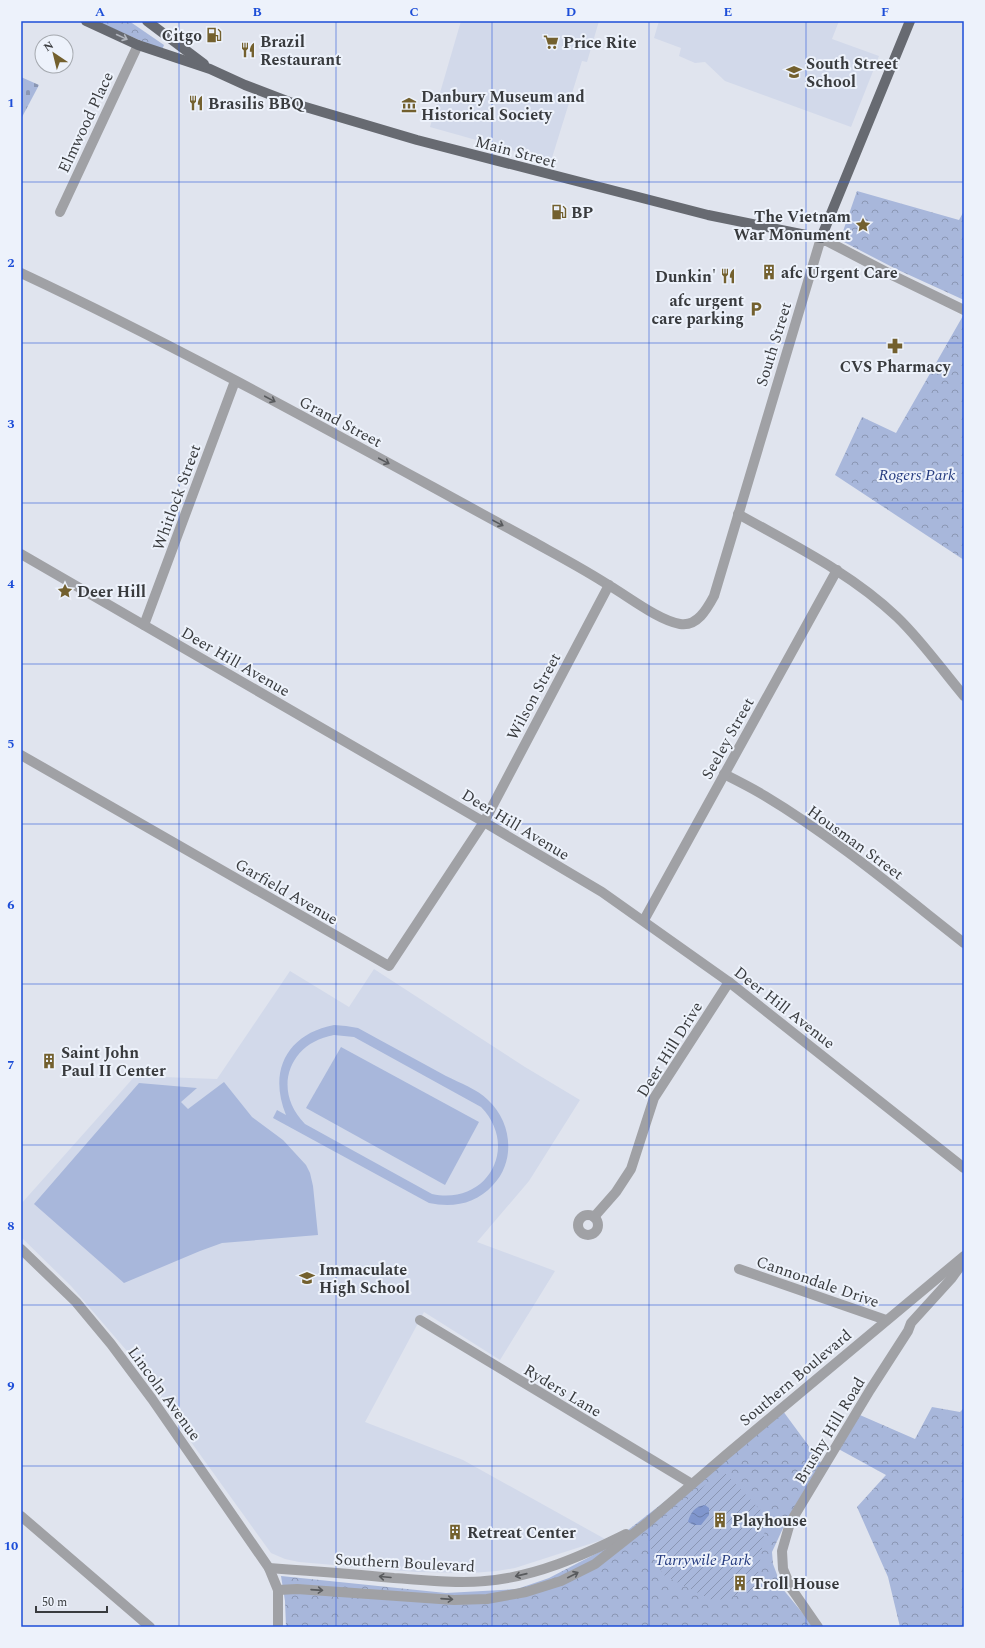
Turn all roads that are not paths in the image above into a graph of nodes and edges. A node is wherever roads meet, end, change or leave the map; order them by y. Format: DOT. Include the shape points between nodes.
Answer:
graph roads {
  1 [pos="86,21"];
  2 [pos="147,21"];
  3 [pos="910,21"];
  4 [pos="138,45"];
  5 [pos="210,69"];
  6 [pos="60,212"];
  7 [pos="821,238"];
  8 [pos="21,273"];
  9 [pos="964,310"];
  10 [pos="235,381"];
  11 [pos="738,514"];
  12 [pos="21,554"];
  13 [pos="837,570"];
  14 [pos="609,585"];
  15 [pos="642,606"];
  16 [pos="144,624"];
  17 [pos="964,696"];
  18 [pos="21,755"];
  19 [pos="724,774"];
  20 [pos="484,822"];
  21 [pos="644,920"];
  22 [pos="964,943"];
  23 [pos="729,982"];
  24 [pos="964,1168"];
  25 [pos="594,1217"];
  26 [pos="21,1249"];
  27 [pos="964,1256"];
  28 [pos="964,1261"];
  29 [pos="739,1269"];
  30 [pos="420,1320"];
  31 [pos="886,1320"];
  32 [pos="692,1484"];
  33 [pos="21,1516"];
  34 [pos="647,1523"];
  35 [pos="269,1568"];
  36 [pos="278,1590"];
  37 [pos="150,1627"];
  38 [pos="278,1627"];
  39 [pos="818,1627"];
  1 -- 4 [label="main road, Main Street, one-way"];
  2 -- 5 [label="main road, Main Street"];
  3 -- 7 [label="main road, South Street"];
  4 -- 5 [label="main road, Main Street"];
  4 -- 6 [label="street, Elmwood Place"];
  5 -- 7 [label="main road, Main Street" via="292,102 417,140 708,215"];
  7 -- 9 [label="street"];
  7 -- 11 [label="street, South Street"];
  8 -- 10 [label="street, Grand Street" via="81,301"];
  10 -- 14 [label="street, Grand Street, one-way"];
  10 -- 16 [label="street, Whitlock Street"];
  11 -- 13 [label="street"];
  11 -- 15 [label="street, South Street" via="714,596 705,612 695,621 681,625 664,619"];
  12 -- 16 [label="street, Deer Hill Avenue"];
  13 -- 17 [label="street" via="897,617"];
  13 -- 19 [label="street, Seeley Street"];
  14 -- 15 [label="street, Grand Street"];
  14 -- 20 [label="street, Wilson Street"];
  16 -- 20 [label="street, Deer Hill Avenue"];
  18 -- 20 [label="street, Garfield Avenue" via="389,966"];
  19 -- 21 [label="street, Seeley Street"];
  19 -- 22 [label="street, Housman Street" via="765,796 813,828"];
  20 -- 21 [label="street, Deer Hill Avenue"];
  21 -- 23 [label="street, Deer Hill Avenue"];
  23 -- 24 [label="street, Deer Hill Avenue"];
  23 -- 25 [label="street, Deer Hill Drive" via="654,1098 631,1169 616,1192"];
  26 -- 35 [label="street, Lincoln Avenue" via="76,1302 111,1344"];
  27 -- 31 [label="street, Southern Boulevard"];
  28 -- 39 [label="street, Brushy Hill Road" via="912,1323 790,1523 782,1551 783,1569 791,1588"];
  29 -- 31 [label="street, Cannondale Drive"];
  30 -- 32 [label="street, Ryders Lane"];
  31 -- 32 [label="street, Southern Boulevard"];
  32 -- 34 [label="street, Southern Boulevard"];
  33 -- 37 [label="street"];
  34 -- 35 [label="street, Southern Boulevard, one-way" via="592,1551 522,1575 486,1581 454,1582"];
  36 -- 34 [label="street, Southern Boulevard, one-way" via="297,1589 454,1600 488,1599 526,1592 561,1581 595,1564"];
  35 -- 36 [label="street"];
  36 -- 38 [label="street"];
}
